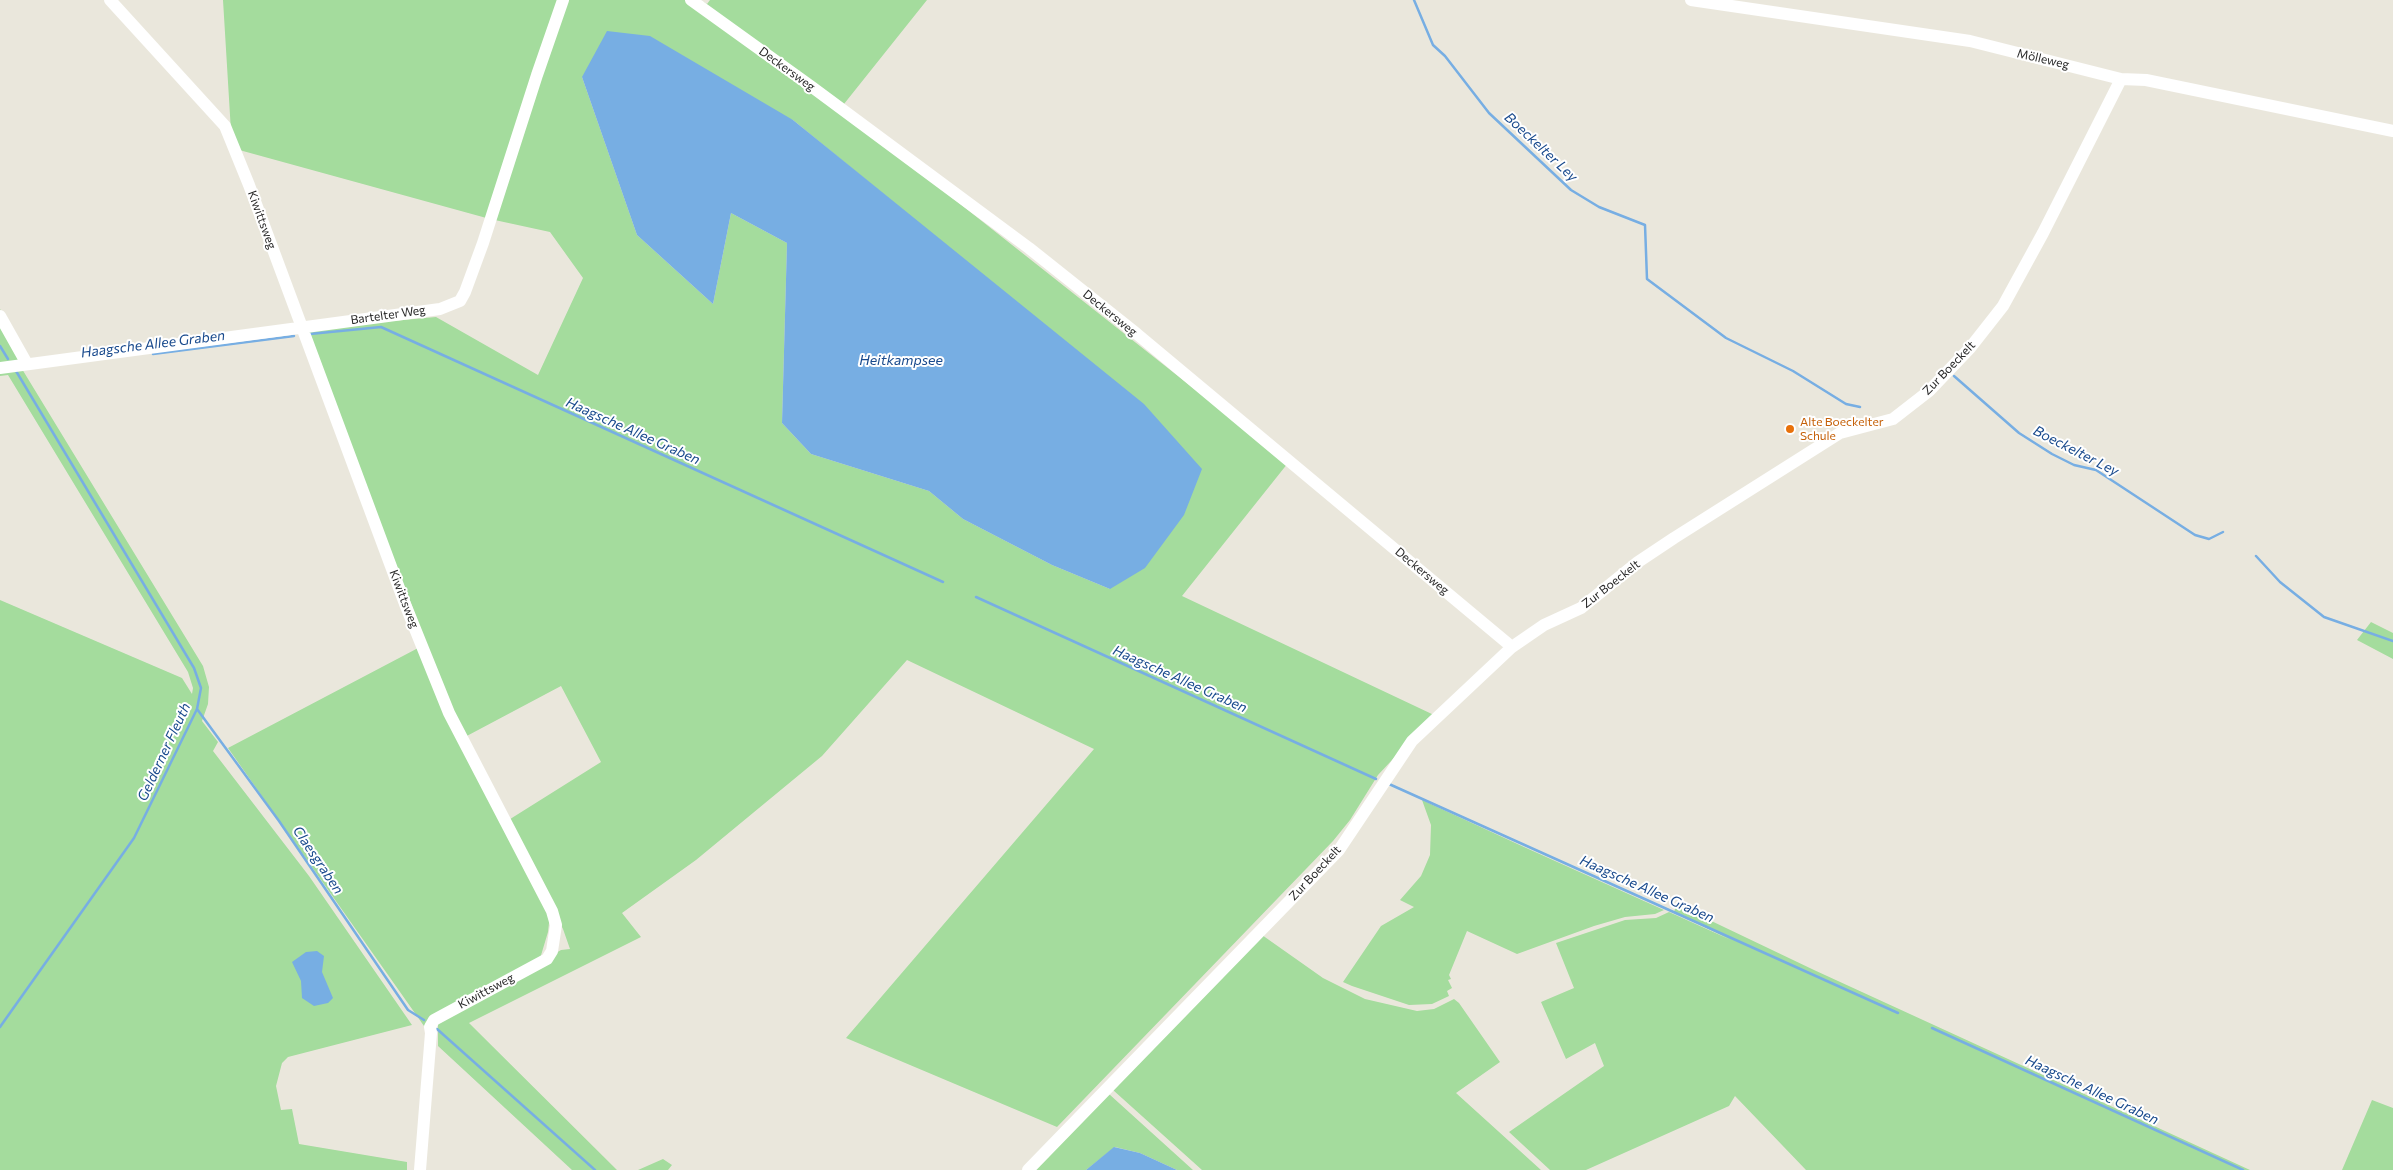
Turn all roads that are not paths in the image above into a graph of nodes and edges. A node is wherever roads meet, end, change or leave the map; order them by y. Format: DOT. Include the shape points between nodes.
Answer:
graph roads {
  1 [pos="110,0"];
  2 [pos="563,0"];
  3 [pos="691,0"];
  4 [pos="1691,0"];
  5 [pos="2121,79"];
  6 [pos="2393,131"];
  7 [pos="0,316"];
  8 [pos="302,328"];
  9 [pos="27,364"];
  10 [pos="0,368"];
  11 [pos="1512,647"];
  12 [pos="420,1170"];
  13 [pos="1028,1170"];
  1 -- 8 [label="street, Kiwittsweg" via="225,126"];
  2 -- 8 [label="street, Bartelter Weg" via="484,243 460,301 440,309"];
  3 -- 11 [label="street, Deckersweg" via="1029,248"];
  4 -- 5 [label="street, Mölleweg" via="1970,41"];
  5 -- 6 [label="street, Mölleweg" via="2146,80"];
  5 -- 11 [label="street, Zur Boeckelt" via="2003,306 1970,348 1929,391 1894,419 1840,434 1638,562 1581,608 1544,625"];
  7 -- 9 [label="street"];
  8 -- 9 [label="street, Bartelter Weg"];
  8 -- 12 [label="street, Kiwittsweg" via="449,713 552,911 556,925 552,951 547,959 434,1020 430,1027"];
  9 -- 10 [label="street, Bartelter Weg"];
  11 -- 13 [label="street, Zur Boeckelt" via="1412,741 1339,850"];
}
